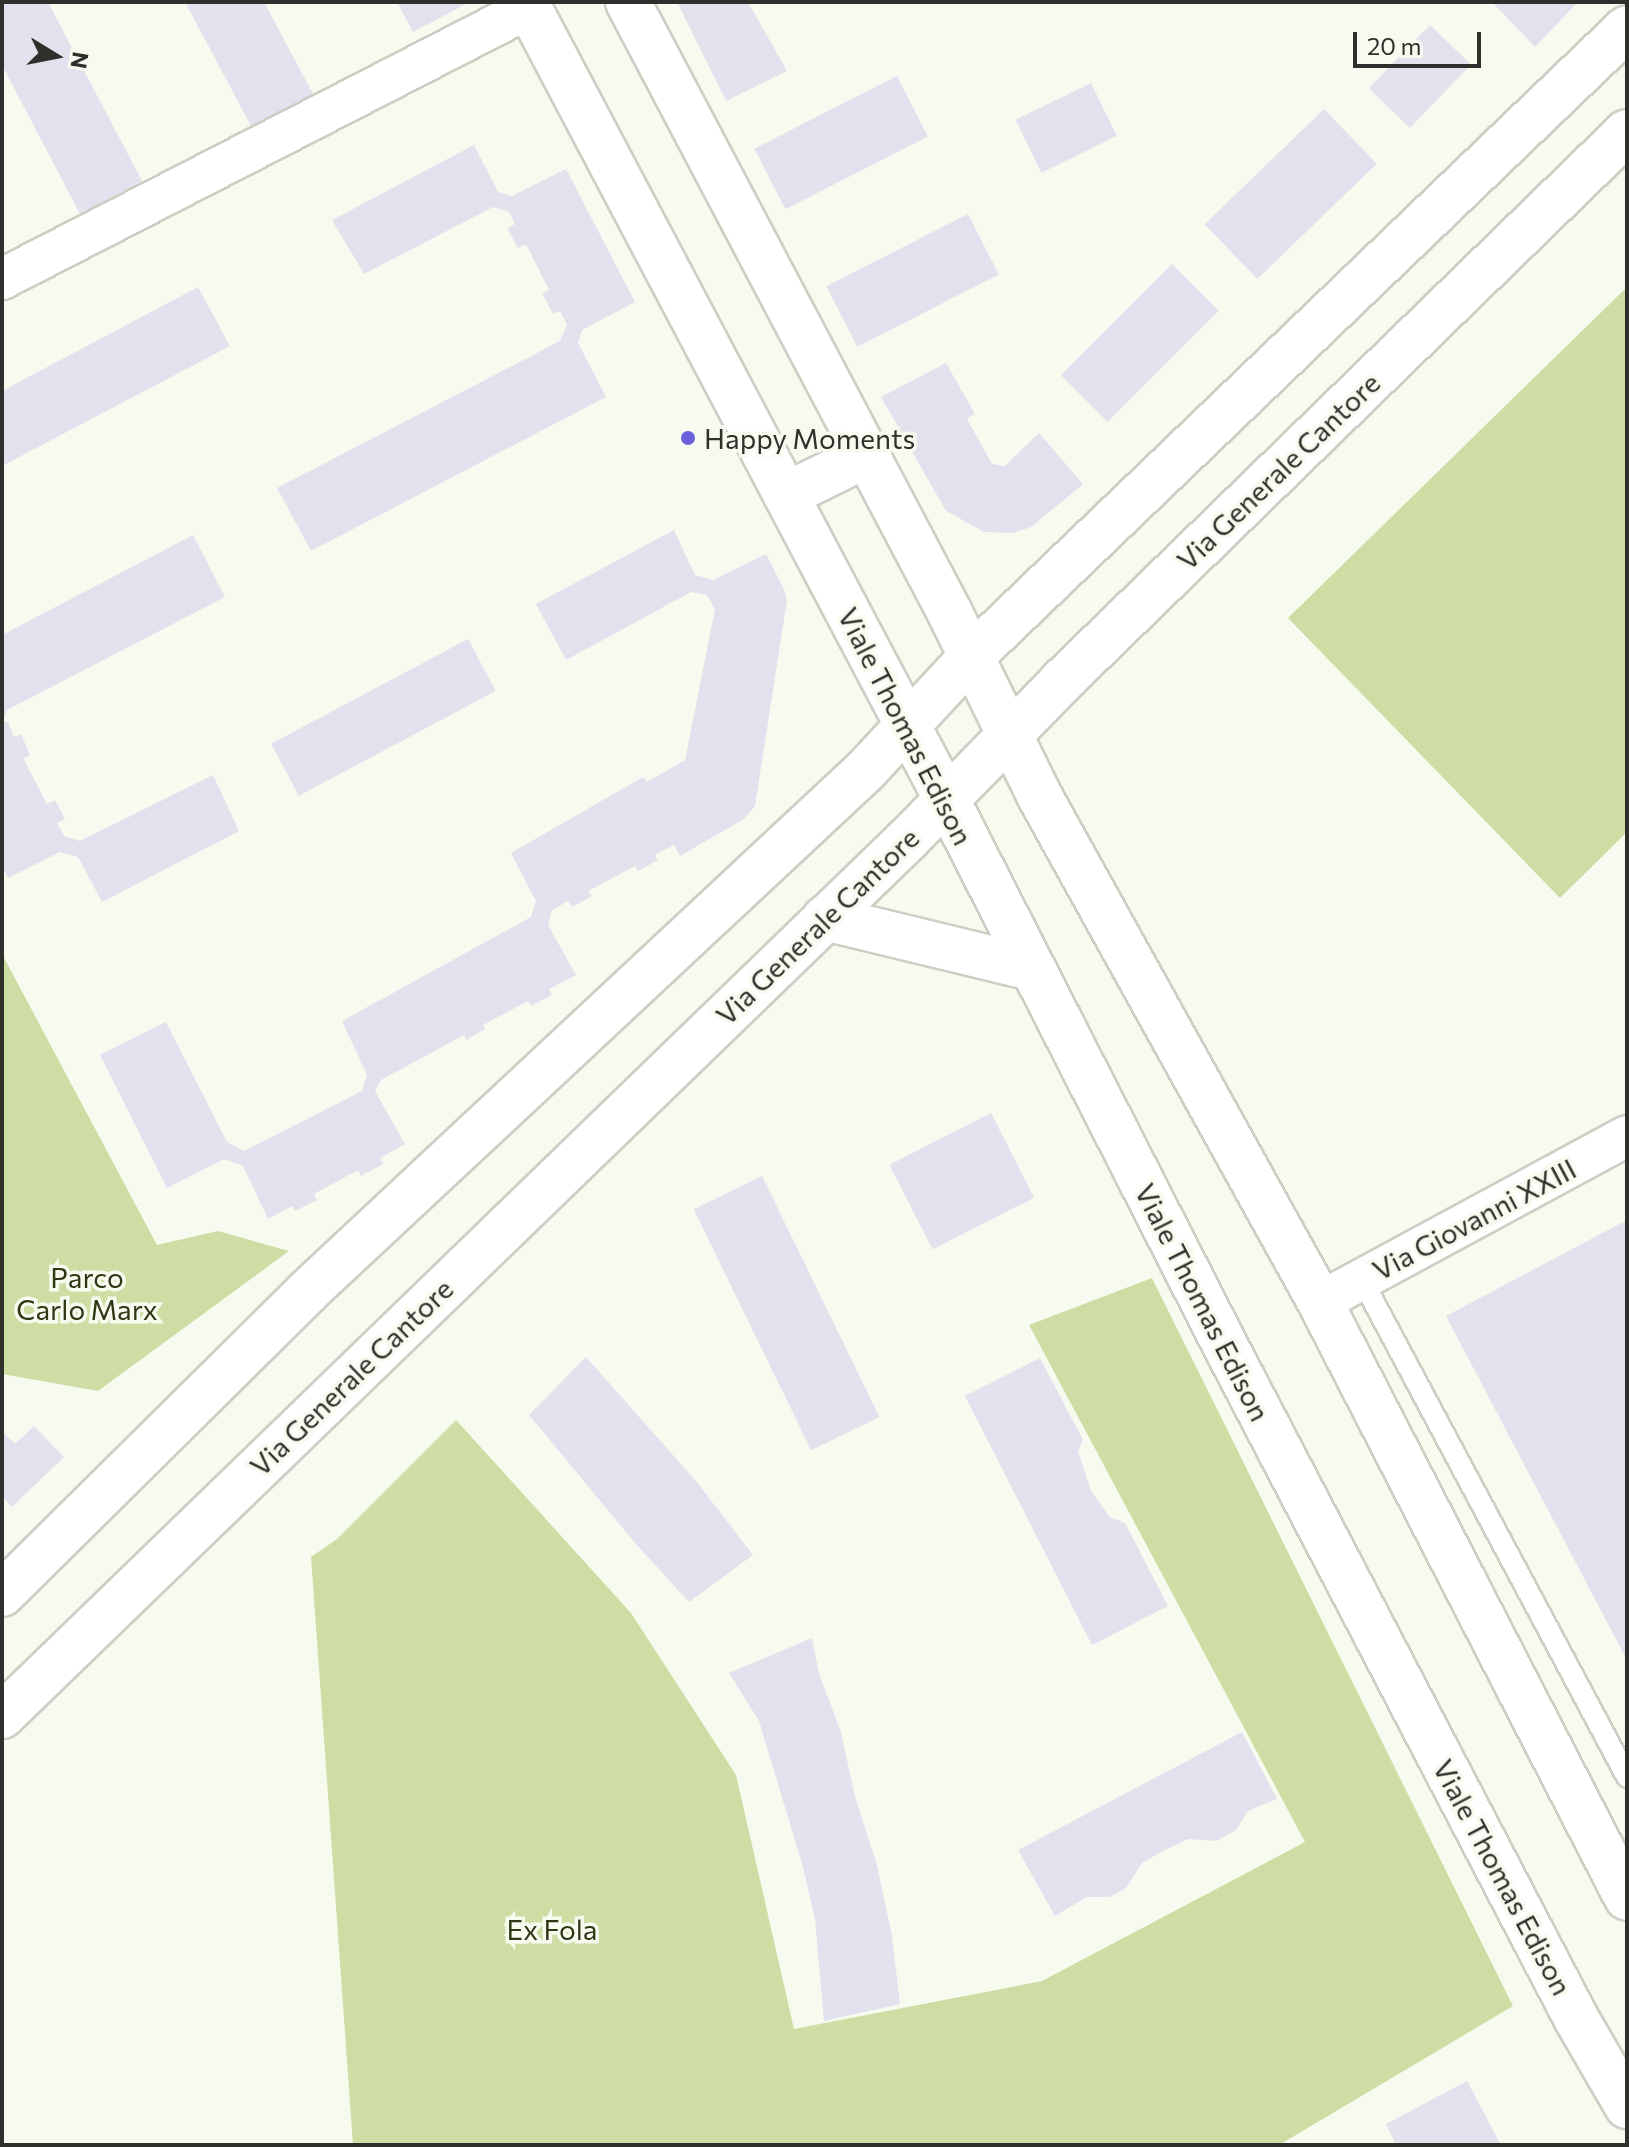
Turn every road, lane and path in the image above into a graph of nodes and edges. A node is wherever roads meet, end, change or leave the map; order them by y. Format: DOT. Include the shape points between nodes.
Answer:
graph roads {
  1 [pos="628,2"];
  2 [pos="527,5"];
  3 [pos="1627,28"];
  4 [pos="1627,132"];
  5 [pos="2,279"];
  6 [pos="867,455"];
  7 [pos="786,495"];
  8 [pos="972,656"];
  9 [pos="907,729"];
  10 [pos="1010,735"];
  11 [pos="947,800"];
  12 [pos="825,918"];
  13 [pos="1032,968"];
  14 [pos="1627,1136"];
  15 [pos="1362,1280"];
  16 [pos="1320,1302"];
  17 [pos="2,1594"];
  18 [pos="2,1716"];
  19 [pos="1627,1777"];
  20 [pos="1627,1898"];
  21 [pos="1627,2106"];
  1 -- 6 [label="street"];
  2 -- 5 [label="street"];
  2 -- 7 [label="street, Viale Thomas Edison"];
  3 -- 8 [label="street"];
  4 -- 10 [label="street, Via Generale Cantore"];
  6 -- 7 [label="street"];
  6 -- 8 [label="street"];
  7 -- 9 [label="street, Viale Thomas Edison"];
  8 -- 9 [label="street"];
  8 -- 10 [label="street"];
  9 -- 11 [label="street, Viale Thomas Edison"];
  9 -- 17 [label="street" via="307,1292"];
  10 -- 11 [label="street, Via Generale Cantore"];
  10 -- 16 [label="street"];
  11 -- 12 [label="street, Via Generale Cantore"];
  11 -- 13 [label="street, Viale Thomas Edison"];
  12 -- 13 [label="street"];
  12 -- 18 [label="street, Via Generale Cantore"];
  13 -- 21 [label="street, Viale Thomas Edison" via="1570,2006"];
  14 -- 15 [label="street, Via Giovanni XXIII"];
  15 -- 16 [label="street, Via Giovanni XXIII"];
  15 -- 19 [label="lane"];
  16 -- 20 [label="street"];
}
